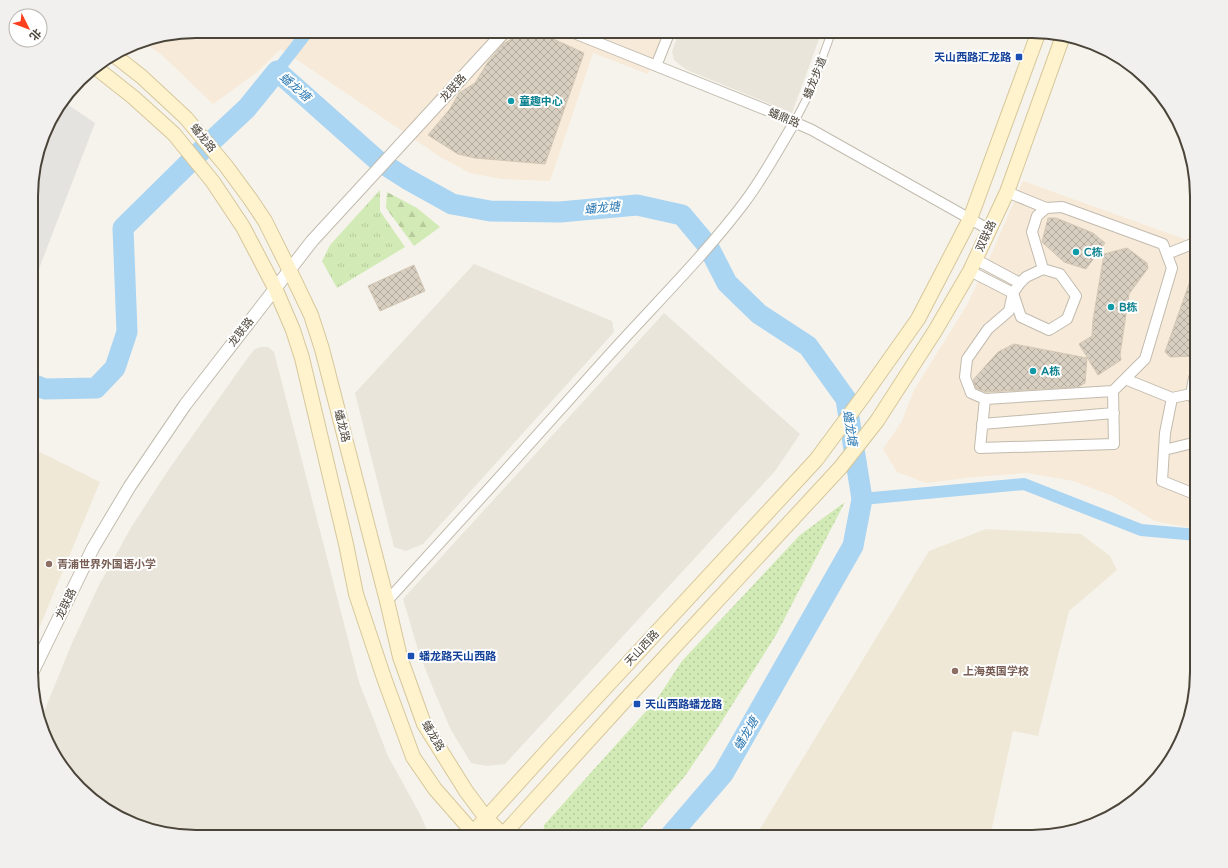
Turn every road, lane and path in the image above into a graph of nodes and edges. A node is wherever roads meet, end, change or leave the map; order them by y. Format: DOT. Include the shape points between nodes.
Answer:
graph roads {
  1 [pos="498,38"];
  2 [pos="586,38"];
  3 [pos="667,38"];
  4 [pos="829,38"];
  5 [pos="1036,38"];
  6 [pos="1061,41"];
  7 [pos="118,58"];
  8 [pos="656,66"];
  9 [pos="99,71"];
  10 [pos="794,123"];
  11 [pos="1007,192"];
  12 [pos="1046,208"];
  13 [pos="970,218"];
  14 [pos="988,229"];
  15 [pos="1190,245"];
  16 [pos="1166,254"];
  17 [pos="972,265"];
  18 [pos="290,269"];
  19 [pos="1043,269"];
  20 [pos="1020,283"];
  21 [pos="275,288"];
  22 [pos="1013,293"];
  23 [pos="1125,379"];
  24 [pos="1113,391"];
  25 [pos="1190,394"];
  26 [pos="1172,398"];
  27 [pos="985,399"];
  28 [pos="1114,413"];
  29 [pos="877,421"];
  30 [pos="982,424"];
  31 [pos="1190,444"];
  32 [pos="1164,450"];
  33 [pos="1190,492"];
  34 [pos="387,601"];
  35 [pos="38,661"];
  36 [pos="486,818"];
  37 [pos="469,830"];
  38 [pos="477,830"];
  39 [pos="497,830"];
  40 [pos="508,830"];
  1 -- 18 [label="street, 龙联路" via="312,241"];
  2 -- 8 [label="street, 蟠鼎路"];
  3 -- 8 [label="street"];
  4 -- 10 [label="street, 蟠龙步道" via="810,92"];
  5 -- 13 [label="main road, 天山西路"];
  6 -- 11 [label="main road, 双联路"];
  7 -- 18 [label="main road, 蟠龙路" via="186,118 226,166 265,221"];
  8 -- 10 [label="street, 蟠鼎路"];
  9 -- 21 [label="main road, 蟠龙路" via="174,134 213,182 243,226"];
  10 -- 13 [label="street, 蟠鼎路" via="812,130"];
  10 -- 34 [label="street" via="733,217"];
  11 -- 12 [label="street"];
  11 -- 14 [label="main road, 双联路"];
  12 -- 16 [label="street" via="1062,207 1163,244"];
  12 -- 19 [label="street" via="1037,216 1032,232"];
  13 -- 14 [label="street, 蟠鼎路"];
  13 -- 36 [label="main road, 天山西路" via="918,319 816,460"];
  14 -- 17 [label="main road, 双联路"];
  15 -- 16 [label="street"];
  16 -- 23 [label="street" via="1172,268 1145,359"];
  17 -- 20 [label="street"];
  17 -- 22 [label="street"];
  17 -- 29 [label="main road, 双联路" via="935,331"];
  18 -- 21 [label="street, 龙联路"];
  18 -- 34 [label="main road, 蟠龙路" via="311,315 322,349"];
  19 -- 20 [label="street" via="1026,277"];
  19 -- 22 [label="street" via="1060,274 1076,296 1067,319 1048,330 1028,321 1020,317"];
  20 -- 22 [label="street"];
  21 -- 35 [label="street, 龙联路" via="185,405 130,486 93,548"];
  21 -- 37 [label="main road, 蟠龙路" via="302,358 356,594 384,678 413,757"];
  22 -- 27 [label="street" via="1009,311 988,329 967,359 965,378 971,393"];
  23 -- 24 [label="street"];
  23 -- 26 [label="street"];
  24 -- 27 [label="street"];
  24 -- 28 [label="street"];
  25 -- 26 [label="street"];
  26 -- 32 [label="street"];
  27 -- 30 [label="street"];
  28 -- 30 [label="street"];
  28 -- 30 [label="street" via="1114,444 980,448"];
  29 -- 40 [label="main road, 天山西路" via="840,468"];
  31 -- 32 [label="street"];
  32 -- 33 [label="street" via="1162,481"];
  34 -- 36 [label="main road, 蟠龙路" via="400,657 424,724"];
  36 -- 38 [label="main road, 天山西路"];
  36 -- 39 [label="main road, 蟠龙路"];
}
